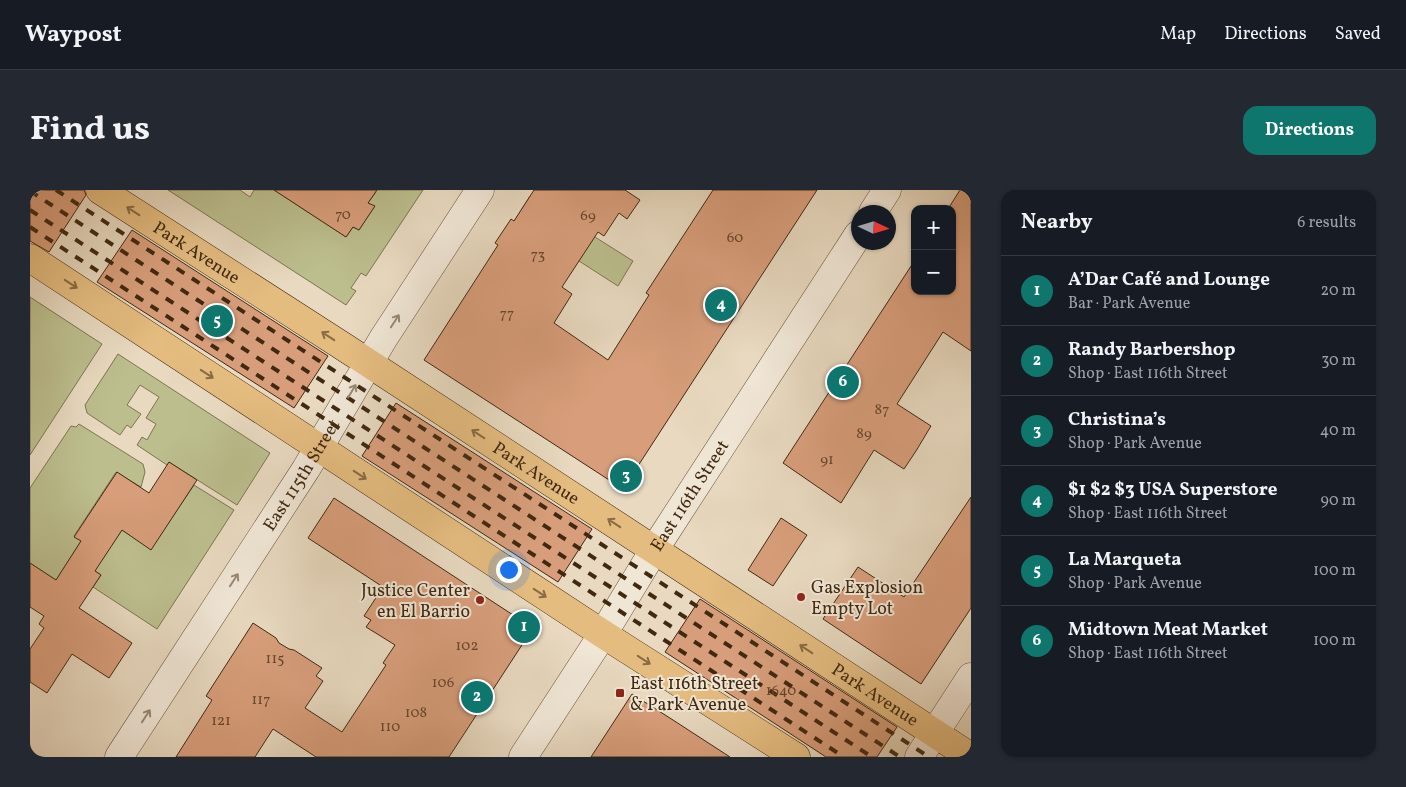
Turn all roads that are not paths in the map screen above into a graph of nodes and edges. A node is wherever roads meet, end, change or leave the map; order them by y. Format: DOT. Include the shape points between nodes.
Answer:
graph roads {
  1 [pos="100,190"];
  2 [pos="480,190"];
  3 [pos="887,190"];
  4 [pos="877,205"];
  5 [pos="851,246"];
  6 [pos="30,258"];
  7 [pos="369,363"];
  8 [pos="319,448"];
  9 [pos="654,550"];
  10 [pos="603,634"];
  11 [pos="971,677"];
  12 [pos="934,733"];
  13 [pos="119,757"];
  14 [pos="523,757"];
  15 [pos="796,757"];
  16 [pos="919,757"];
  17 [pos="971,757"];
  7 -- 1 [label="main road, Park Avenue, one-way"];
  7 -- 2 [label="street, East 115th Street, one-way"];
  3 -- 4 [label="street"];
  5 -- 9 [label="street, East 116th Street"];
  6 -- 8 [label="main road, one-way"];
  8 -- 7 [label="street, East 115th Street, one-way"];
  9 -- 7 [label="main road, Park Avenue, one-way"];
  8 -- 10 [label="main road, one-way"];
  13 -- 8 [label="street, East 115th Street, one-way"];
  9 -- 10 [label="street, East 116th Street"];
  12 -- 9 [label="main road, Park Avenue, one-way"];
  10 -- 14 [label="street, East 116th Street"];
  10 -- 15 [label="main road, one-way"];
  11 -- 12 [label="street"];
  12 -- 16 [label="street"];
  12 -- 17 [label="main road, Park Avenue"];
}
